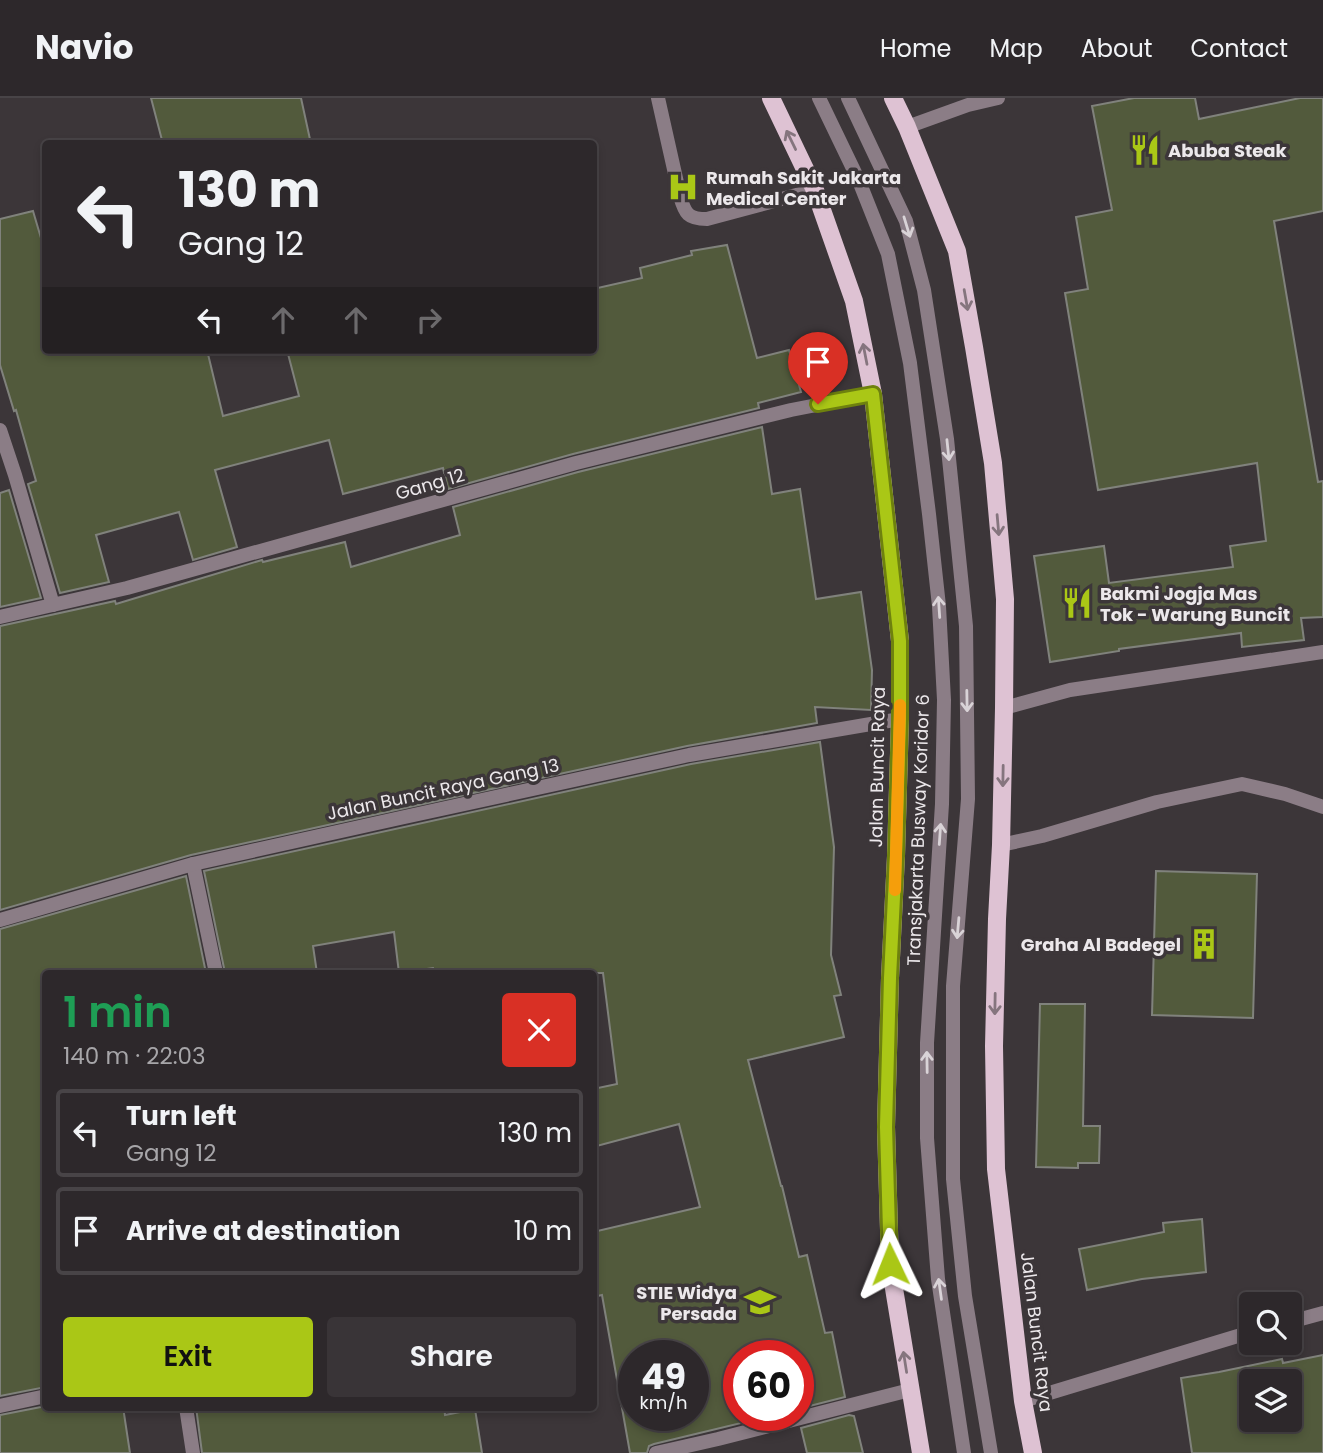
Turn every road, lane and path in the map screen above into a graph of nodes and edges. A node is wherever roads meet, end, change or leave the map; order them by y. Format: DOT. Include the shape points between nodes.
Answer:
graph roads {
  1 [pos="657,98"];
  2 [pos="771,98"];
  3 [pos="819,98"];
  4 [pos="848,98"];
  5 [pos="893,98"];
  6 [pos="998,98"];
  7 [pos="907,127"];
  8 [pos="816,190"];
  9 [pos="873,394"];
  10 [pos="0,430"];
  11 [pos="53,605"];
  12 [pos="0,617"];
  13 [pos="1323,652"];
  14 [pos="1004,708"];
  15 [pos="900,719"];
  16 [pos="1323,807"];
  17 [pos="1001,845"];
  18 [pos="193,864"];
  19 [pos="0,920"];
  20 [pos="215,970"];
  21 [pos="1323,1313"];
  22 [pos="1302,1319"];
  23 [pos="1239,1336"];
  24 [pos="910,1390"];
  25 [pos="42,1397"];
  26 [pos="1023,1401"];
  27 [pos="0,1406"];
  28 [pos="187,1411"];
  29 [pos="193,1453"];
  30 [pos="656,1453"];
  31 [pos="921,1453"];
  32 [pos="964,1453"];
  33 [pos="991,1453"];
  34 [pos="1032,1453"];
  1 -- 8 [label="street" via="687,215 708,219"];
  8 -- 2 [label="main road, Jalan Buncit Raya, one-way"];
  32 -- 3 [label="street, Transjakarta Busway Koridor 6, one-way" via="938,1279 928,1138 927,1043 942,804 944,699 939,606 911,363 888,254"];
  4 -- 33 [label="street, one-way" via="906,221 924,290 947,439 966,626 968,799 953,986 953,1179 965,1296"];
  5 -- 7 [label="main road, Jalan Buncit Raya"];
  6 -- 7 [label="street"];
  7 -- 14 [label="main road, Jalan Buncit Raya, one-way" via="957,251 974,347 993,463 1005,599"];
  9 -- 8 [label="main road, Jalan Buncit Raya, one-way" via="854,301"];
  9 -- 11 [label="street, Gang 12" via="576,463"];
  9 -- 15 [label="main road, Jalan Buncit Raya" via="900,641"];
  10 -- 11 [label="street"];
  11 -- 12 [label="street, Gang 12"];
  13 -- 14 [label="street" via="1070,690"];
  14 -- 17 [label="main road, Jalan Buncit Raya, one-way"];
  15 -- 18 [label="street, Jalan Buncit Raya Gang 13" via="689,755"];
  24 -- 15 [label="main road, Jalan Buncit Raya, one-way" via="890,1264 886,1127"];
  16 -- 17 [label="street" via="1242,784"];
  17 -- 26 [label="main road, Jalan Buncit Raya, one-way" via="994,1046 996,1169"];
  18 -- 19 [label="street, Jalan Buncit Raya Gang 13"];
  18 -- 20 [label="street"];
  21 -- 22 [label="street"];
  23 -- 26 [label="street"];
  24 -- 30 [label="street"];
  24 -- 31 [label="main road, Jalan Buncit Raya"];
  25 -- 27 [label="street"];
  26 -- 34 [label="main road, Jalan Buncit Raya"];
  28 -- 29 [label="street"];
}
